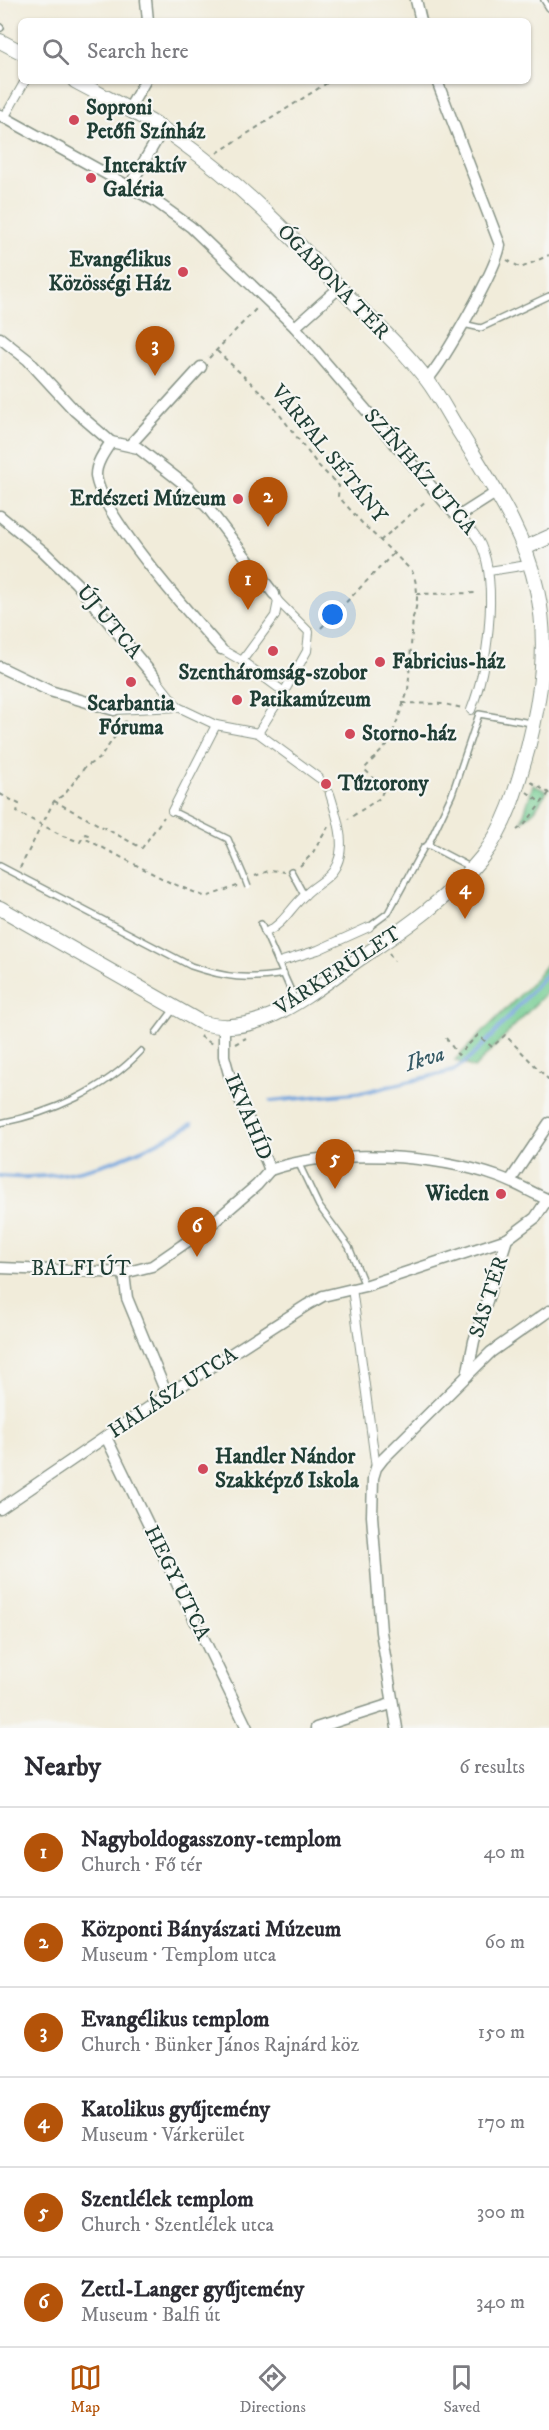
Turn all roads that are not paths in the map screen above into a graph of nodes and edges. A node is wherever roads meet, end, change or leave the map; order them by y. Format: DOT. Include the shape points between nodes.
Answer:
graph roads {
  1 [pos="146,0"];
  2 [pos="416,0"];
  3 [pos="544,0"];
  4 [pos="549,8"];
  5 [pos="148,18"];
  6 [pos="420,18"];
  7 [pos="0,32"];
  8 [pos="18,49"];
  9 [pos="23,84"];
  10 [pos="81,84"];
  11 [pos="143,84"];
  12 [pos="438,84"];
  13 [pos="129,109"];
  14 [pos="2,116"];
  15 [pos="163,129"];
  16 [pos="129,187"];
  17 [pos="340,287"];
  18 [pos="549,296"];
  19 [pos="462,324"];
  20 [pos="294,327"];
  21 [pos="0,338"];
  22 [pos="201,367"];
  23 [pos="427,380"];
  24 [pos="111,442"];
  25 [pos="130,445"];
  26 [pos="496,492"];
  27 [pos="458,515"];
  28 [pos="0,516"];
  29 [pos="549,537"];
  30 [pos="525,548"];
  31 [pos="521,566"];
  32 [pos="489,571"];
  33 [pos="276,597"];
  34 [pos="221,650"];
  35 [pos="242,661"];
  36 [pos="0,667"];
  37 [pos="546,675"];
  38 [pos="156,679"];
  39 [pos="284,692"];
  40 [pos="178,707"];
  41 [pos="114,710"];
  42 [pos="471,710"];
  43 [pos="534,723"];
  44 [pos="216,724"];
  45 [pos="258,733"];
  46 [pos="319,778"];
  47 [pos="330,794"];
  48 [pos="172,811"];
  49 [pos="428,845"];
  50 [pos="0,866"];
  51 [pos="472,868"];
  52 [pos="291,871"];
  53 [pos="250,893"];
  54 [pos="304,895"];
  55 [pos="0,908"];
  56 [pos="261,924"];
  57 [pos="369,927"];
  58 [pos="265,933"];
  59 [pos="279,962"];
  60 [pos="284,974"];
  61 [pos="296,1002"];
  62 [pos="175,1008"];
  63 [pos="224,1028"];
  64 [pos="156,1033"];
  65 [pos="141,1051"];
  66 [pos="0,1123"];
  67 [pos="549,1123"];
  68 [pos="298,1162"];
  69 [pos="270,1170"];
  70 [pos="510,1181"];
  71 [pos="548,1200"];
  72 [pos="507,1239"];
  73 [pos="0,1268"];
  74 [pos="124,1273"];
  75 [pos="365,1286"];
  76 [pos="352,1288"];
  77 [pos="549,1311"];
  78 [pos="474,1341"];
  79 [pos="491,1353"];
  80 [pos="466,1376"];
  81 [pos="167,1395"];
  82 [pos="106,1437"];
  83 [pos="376,1468"];
  84 [pos="0,1509"];
  85 [pos="392,1704"];
  86 [pos="247,1728"];
  87 [pos="316,1728"];
  88 [pos="397,1728"];
  1 -- 5 [label="street"];
  2 -- 6 [label="street"];
  3 -- 4 [label="lane"];
  7 -- 8 [label="street"];
  9 -- 14 [label="street"];
  10 -- 13 [label="street, ÓGABONA TÉR"];
  11 -- 13 [label="street"];
  12 -- 19 [label="street" via="500,244"];
  13 -- 15 [label="street, ÓGABONA TÉR"];
  14 -- 16 [label="street, SZÍNHÁZ UTCA"];
  15 -- 16 [label="street"];
  15 -- 17 [label="street, ÓGABONA TÉR" via="231,182"];
  16 -- 20 [label="street, SZÍNHÁZ UTCA" via="191,227"];
  17 -- 20 [label="street"];
  17 -- 23 [label="street, ÓGABONA TÉR"];
  18 -- 19 [label="lane" via="481,328"];
  19 -- 23 [label="street"];
  20 -- 27 [label="street, SZÍNHÁZ UTCA"];
  21 -- 24 [label="street" via="28,360 75,411"];
  22 -- 25 [label="street"];
  23 -- 26 [label="street, ÓGABONA TÉR"];
  24 -- 25 [label="street"];
  24 -- 34 [label="street" via="96,476 108,508"];
  25 -- 33 [label="street" via="188,487"];
  26 -- 27 [label="street"];
  26 -- 30 [label="street, ÓGABONA TÉR"];
  27 -- 32 [label="street, SZÍNHÁZ UTCA" via="481,544"];
  28 -- 38 [label="street, ÚJ UTCA" via="76,583"];
  29 -- 30 [label="street"];
  30 -- 37 [label="street, ÓGABONA TÉR" via="542,616"];
  31 -- 32 [label="street"];
  32 -- 42 [label="street, SZÍNHÁZ UTCA" via="489,626"];
  33 -- 35 [label="street" via="274,616"];
  33 -- 39 [label="street" via="309,632 307,651"];
  34 -- 35 [label="street"];
  35 -- 39 [label="street"];
  36 -- 41 [label="street" via="50,691"];
  37 -- 43 [label="street, VÁRKERÜLET"];
  38 -- 40 [label="street, ÚJ UTCA"];
  39 -- 45 [label="street"];
  40 -- 41 [label="street"];
  40 -- 44 [label="street, ÚJ UTCA"];
  43 -- 49 [label="lane, VÁRKERÜLET" via="479,714 452,794"];
  43 -- 51 [label="street, VÁRKERÜLET" via="500,831"];
  44 -- 45 [label="street, ÚJ UTCA"];
  44 -- 48 [label="street"];
  45 -- 46 [label="street"];
  47 -- 54 [label="street" via="339,825 341,852 334,871"];
  48 -- 53 [label="lane, bridge" via="228,839"];
  49 -- 51 [label="lane"];
  49 -- 57 [label="lane, VÁRKERÜLET" via="388,914"];
  50 -- 60 [label="lane" via="191,966 246,979"];
  51 -- 61 [label="street, VÁRKERÜLET" via="415,920"];
  52 -- 54 [label="lane"];
  54 -- 58 [label="street" via="279,926"];
  55 -- 62 [label="street, VÁRKERÜLET"];
  56 -- 58 [label="lane"];
  57 -- 59 [label="street, VÁRKERÜLET"];
  58 -- 59 [label="lane"];
  59 -- 60 [label="lane"];
  60 -- 61 [label="lane"];
  61 -- 63 [label="street, VÁRKERÜLET" via="260,1020"];
  62 -- 63 [label="street, VÁRKERÜLET" via="200,1022"];
  62 -- 64 [label="lane"];
  63 -- 69 [label="street, IKVAHÍD" via="224,1056"];
  65 -- 66 [label="lane" via="82,1095"];
  67 -- 70 [label="street"];
  68 -- 69 [label="street, SAS TÉR"];
  68 -- 70 [label="street, SAS TÉR" via="348,1156 405,1159 465,1168"];
  68 -- 75 [label="lane" via="320,1206 349,1247"];
  69 -- 74 [label="street, BALFI ÚT" via="207,1228 174,1252 152,1266"];
  70 -- 71 [label="street, SAS TÉR"];
  71 -- 72 [label="street, SAS TÉR" via="535,1218"];
  72 -- 75 [label="street, HALÁSZ UTCA"];
  72 -- 78 [label="street, SAS TÉR"];
  73 -- 74 [label="street, BALFI ÚT"];
  74 -- 81 [label="street" via="127,1298"];
  75 -- 76 [label="street, HALÁSZ UTCA"];
  76 -- 81 [label="street, HALÁSZ UTCA" via="307,1305"];
  76 -- 83 [label="street"];
  77 -- 79 [label="street"];
  78 -- 79 [label="street" via="477,1353"];
  78 -- 80 [label="street, SAS TÉR"];
  79 -- 80 [label="street"];
  80 -- 83 [label="street"];
  81 -- 82 [label="street, HALÁSZ UTCA"];
  82 -- 84 [label="street, HALÁSZ UTCA"];
  82 -- 86 [label="street, HEGY UTCA"];
  83 -- 85 [label="street" via="372,1497 374,1563"];
  85 -- 87 [label="street"];
  85 -- 88 [label="street"];
}
